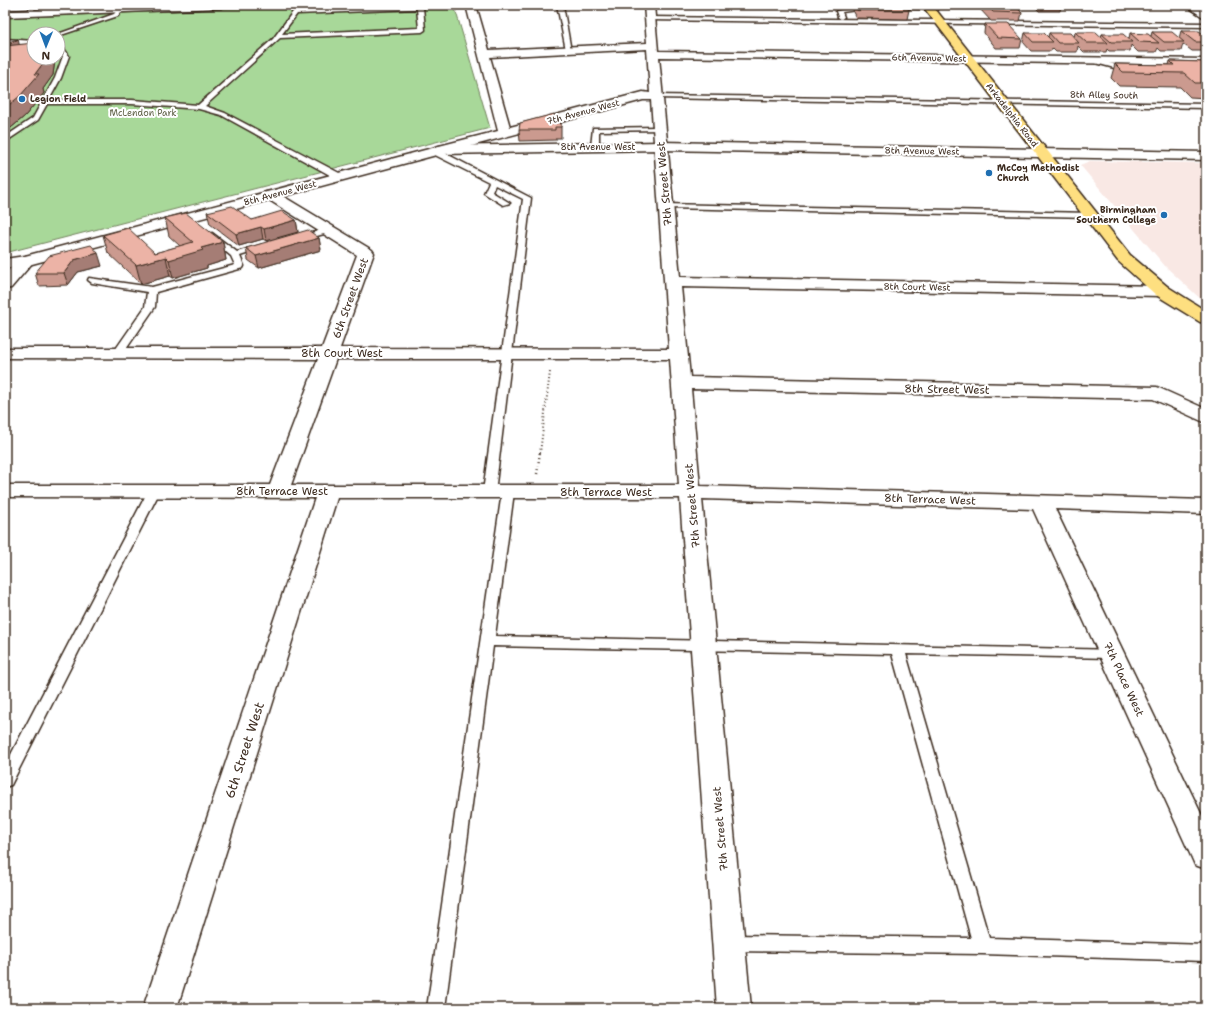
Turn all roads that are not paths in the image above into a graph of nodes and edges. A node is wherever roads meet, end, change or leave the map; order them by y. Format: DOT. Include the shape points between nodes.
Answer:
graph roads {
  1 [pos="208,5"];
  2 [pos="221,5"];
  3 [pos="298,5"];
  4 [pos="471,5"];
  5 [pos="560,5"];
  6 [pos="1190,5"];
  7 [pos="864,6"];
  8 [pos="896,6"];
  9 [pos="927,6"];
  10 [pos="121,7"];
  11 [pos="874,7"];
  12 [pos="886,7"];
  13 [pos="32,9"];
  14 [pos="296,12"];
  15 [pos="649,12"];
  16 [pos="5,14"];
  17 [pos="1206,16"];
  18 [pos="841,17"];
  19 [pos="940,22"];
  20 [pos="1206,25"];
  21 [pos="66,33"];
  22 [pos="279,36"];
  23 [pos="5,41"];
  24 [pos="26,42"];
  25 [pos="569,50"];
  26 [pos="652,50"];
  27 [pos="484,54"];
  28 [pos="968,59"];
  29 [pos="1094,61"];
  30 [pos="1206,62"];
  31 [pos="62,66"];
  32 [pos="1138,71"];
  33 [pos="657,97"];
  34 [pos="44,102"];
  35 [pos="1002,103"];
  36 [pos="1206,106"];
  37 [pos="200,107"];
  38 [pos="659,129"];
  39 [pos="505,132"];
  40 [pos="623,138"];
  41 [pos="5,140"];
  42 [pos="661,146"];
  43 [pos="437,151"];
  44 [pos="1041,153"];
  45 [pos="1206,156"];
  46 [pos="340,177"];
  47 [pos="493,181"];
  48 [pos="271,195"];
  49 [pos="506,203"];
  50 [pos="666,206"];
  51 [pos="1090,215"];
  52 [pos="204,230"];
  53 [pos="328,230"];
  54 [pos="292,240"];
  55 [pos="271,246"];
  56 [pos="235,255"];
  57 [pos="26,261"];
  58 [pos="5,264"];
  59 [pos="92,280"];
  60 [pos="673,282"];
  61 [pos="5,284"];
  62 [pos="152,290"];
  63 [pos="1162,291"];
  64 [pos="1206,318"];
  65 [pos="5,352"];
  66 [pos="118,353"];
  67 [pos="329,353"];
  68 [pos="508,354"];
  69 [pos="680,354"];
  70 [pos="682,383"];
  71 [pos="1206,417"];
  72 [pos="5,490"];
  73 [pos="154,491"];
  74 [pos="278,491"];
  75 [pos="328,492"];
  76 [pos="499,492"];
  77 [pos="691,492"];
  78 [pos="1041,502"];
  79 [pos="1206,507"];
  80 [pos="486,641"];
  81 [pos="704,645"];
  82 [pos="898,648"];
  83 [pos="1112,653"];
  84 [pos="5,781"];
  85 [pos="1206,856"];
  86 [pos="730,943"];
  87 [pos="982,946"];
  88 [pos="1206,953"];
  89 [pos="160,1008"];
  90 [pos="436,1008"];
  91 [pos="734,1008"];
  1 -- 2 [label="street"];
  1 -- 10 [label="street"];
  3 -- 14 [label="lane"];
  4 -- 27 [label="street"];
  5 -- 25 [label="lane"];
  6 -- 17 [label="street"];
  7 -- 11 [label="lane"];
  7 -- 18 [label="lane" via="839,11"];
  8 -- 9 [label="lane"];
  8 -- 12 [label="lane"];
  9 -- 19 [label="main road, Arkadelphia Road"];
  10 -- 13 [label="street"];
  10 -- 21 [label="lane" via="116,15"];
  13 -- 16 [label="street"];
  14 -- 22 [label="lane"];
  14 -- 22 [label="lane" via="420,7 422,30"];
  15 -- 19 [label="lane"];
  15 -- 26 [label="street, 7th Street West"];
  19 -- 20 [label="lane"];
  19 -- 28 [label="main road, Arkadelphia Road"];
  22 -- 37 [label="lane"];
  23 -- 24 [label="lane"];
  25 -- 26 [label="street, 6th Avenue West"];
  25 -- 27 [label="street, 6th Avenue West"];
  26 -- 28 [label="street, 6th Avenue West"];
  26 -- 33 [label="street, 7th Street West"];
  27 -- 39 [label="street"];
  28 -- 29 [label="street, 6th Avenue West"];
  28 -- 35 [label="main road, Arkadelphia Road"];
  29 -- 30 [label="street, 6th Avenue West"];
  29 -- 32 [label="lane" via="1123,70"];
  31 -- 34 [label="lane"];
  33 -- 35 [label="lane, 8th Alley South"];
  33 -- 38 [label="street, 7th Street West"];
  33 -- 39 [label="street, 7th Avenue West" via="644,96"];
  34 -- 37 [label="lane" via="132,102"];
  34 -- 41 [label="lane" via="36,118"];
  35 -- 36 [label="lane, 8th Alley South"];
  35 -- 44 [label="main road, Arkadelphia Road"];
  37 -- 46 [label="lane" via="242,123"];
  38 -- 40 [label="lane"];
  38 -- 42 [label="street, 7th Street West"];
  39 -- 43 [label="street, 7th Avenue West"];
  40 -- 42 [label="street, 8th Avenue West"];
  40 -- 43 [label="street, 8th Avenue West" via="595,147"];
  42 -- 44 [label="street, 8th Avenue West"];
  42 -- 50 [label="street, 7th Street West"];
  43 -- 46 [label="street, 8th Avenue West"];
  43 -- 47 [label="lane"];
  44 -- 45 [label="street, 8th Avenue West"];
  44 -- 51 [label="main road, Arkadelphia Road"];
  46 -- 48 [label="street, 8th Avenue West"];
  47 -- 49 [label="lane" via="488,193"];
  47 -- 68 [label="lane" via="528,198"];
  48 -- 53 [label="street, 6th Street West"];
  48 -- 57 [label="street, 8th Avenue West"];
  50 -- 51 [label="lane"];
  50 -- 60 [label="street, 7th Street West"];
  51 -- 63 [label="main road, Arkadelphia Road" via="1124,258"];
  52 -- 56 [label="lane"];
  53 -- 54 [label="lane"];
  53 -- 67 [label="street, 6th Street West" via="366,253"];
  55 -- 56 [label="lane"];
  56 -- 62 [label="lane" via="240,266"];
  57 -- 58 [label="street, 8th Avenue West"];
  57 -- 61 [label="street"];
  59 -- 62 [label="lane"];
  60 -- 63 [label="street, 8th Court West"];
  60 -- 69 [label="street, 7th Street West"];
  62 -- 66 [label="lane" via="150,307"];
  63 -- 64 [label="main road, Arkadelphia Road"];
  65 -- 66 [label="street, 8th Court West"];
  66 -- 67 [label="street, 8th Court West"];
  67 -- 68 [label="street, 8th Court West"];
  67 -- 74 [label="street, 6th Street West"];
  68 -- 69 [label="street, 8th Court West"];
  68 -- 76 [label="lane"];
  69 -- 70 [label="street, 7th Street West"];
  70 -- 71 [label="street, 8th Street West" via="1157,393"];
  70 -- 77 [label="street, 7th Street West"];
  72 -- 73 [label="street, 8th Terrace West"];
  73 -- 74 [label="street, 8th Terrace West"];
  73 -- 84 [label="lane"];
  74 -- 75 [label="street, 8th Terrace West"];
  75 -- 76 [label="street, 8th Terrace West"];
  75 -- 89 [label="street, 6th Street West"];
  76 -- 77 [label="street, 8th Terrace West"];
  76 -- 80 [label="lane"];
  77 -- 78 [label="street, 8th Terrace West"];
  77 -- 81 [label="street, 7th Street West"];
  78 -- 79 [label="street, 8th Terrace West"];
  78 -- 83 [label="street, 7th Place West"];
  80 -- 81 [label="lane"];
  80 -- 90 [label="lane"];
  81 -- 82 [label="lane"];
  81 -- 86 [label="street, 7th Street West"];
  82 -- 83 [label="lane"];
  82 -- 87 [label="lane"];
  83 -- 85 [label="street, 7th Place West"];
  86 -- 87 [label="lane"];
  86 -- 91 [label="street, 7th Street West"];
  87 -- 88 [label="lane"];
}
